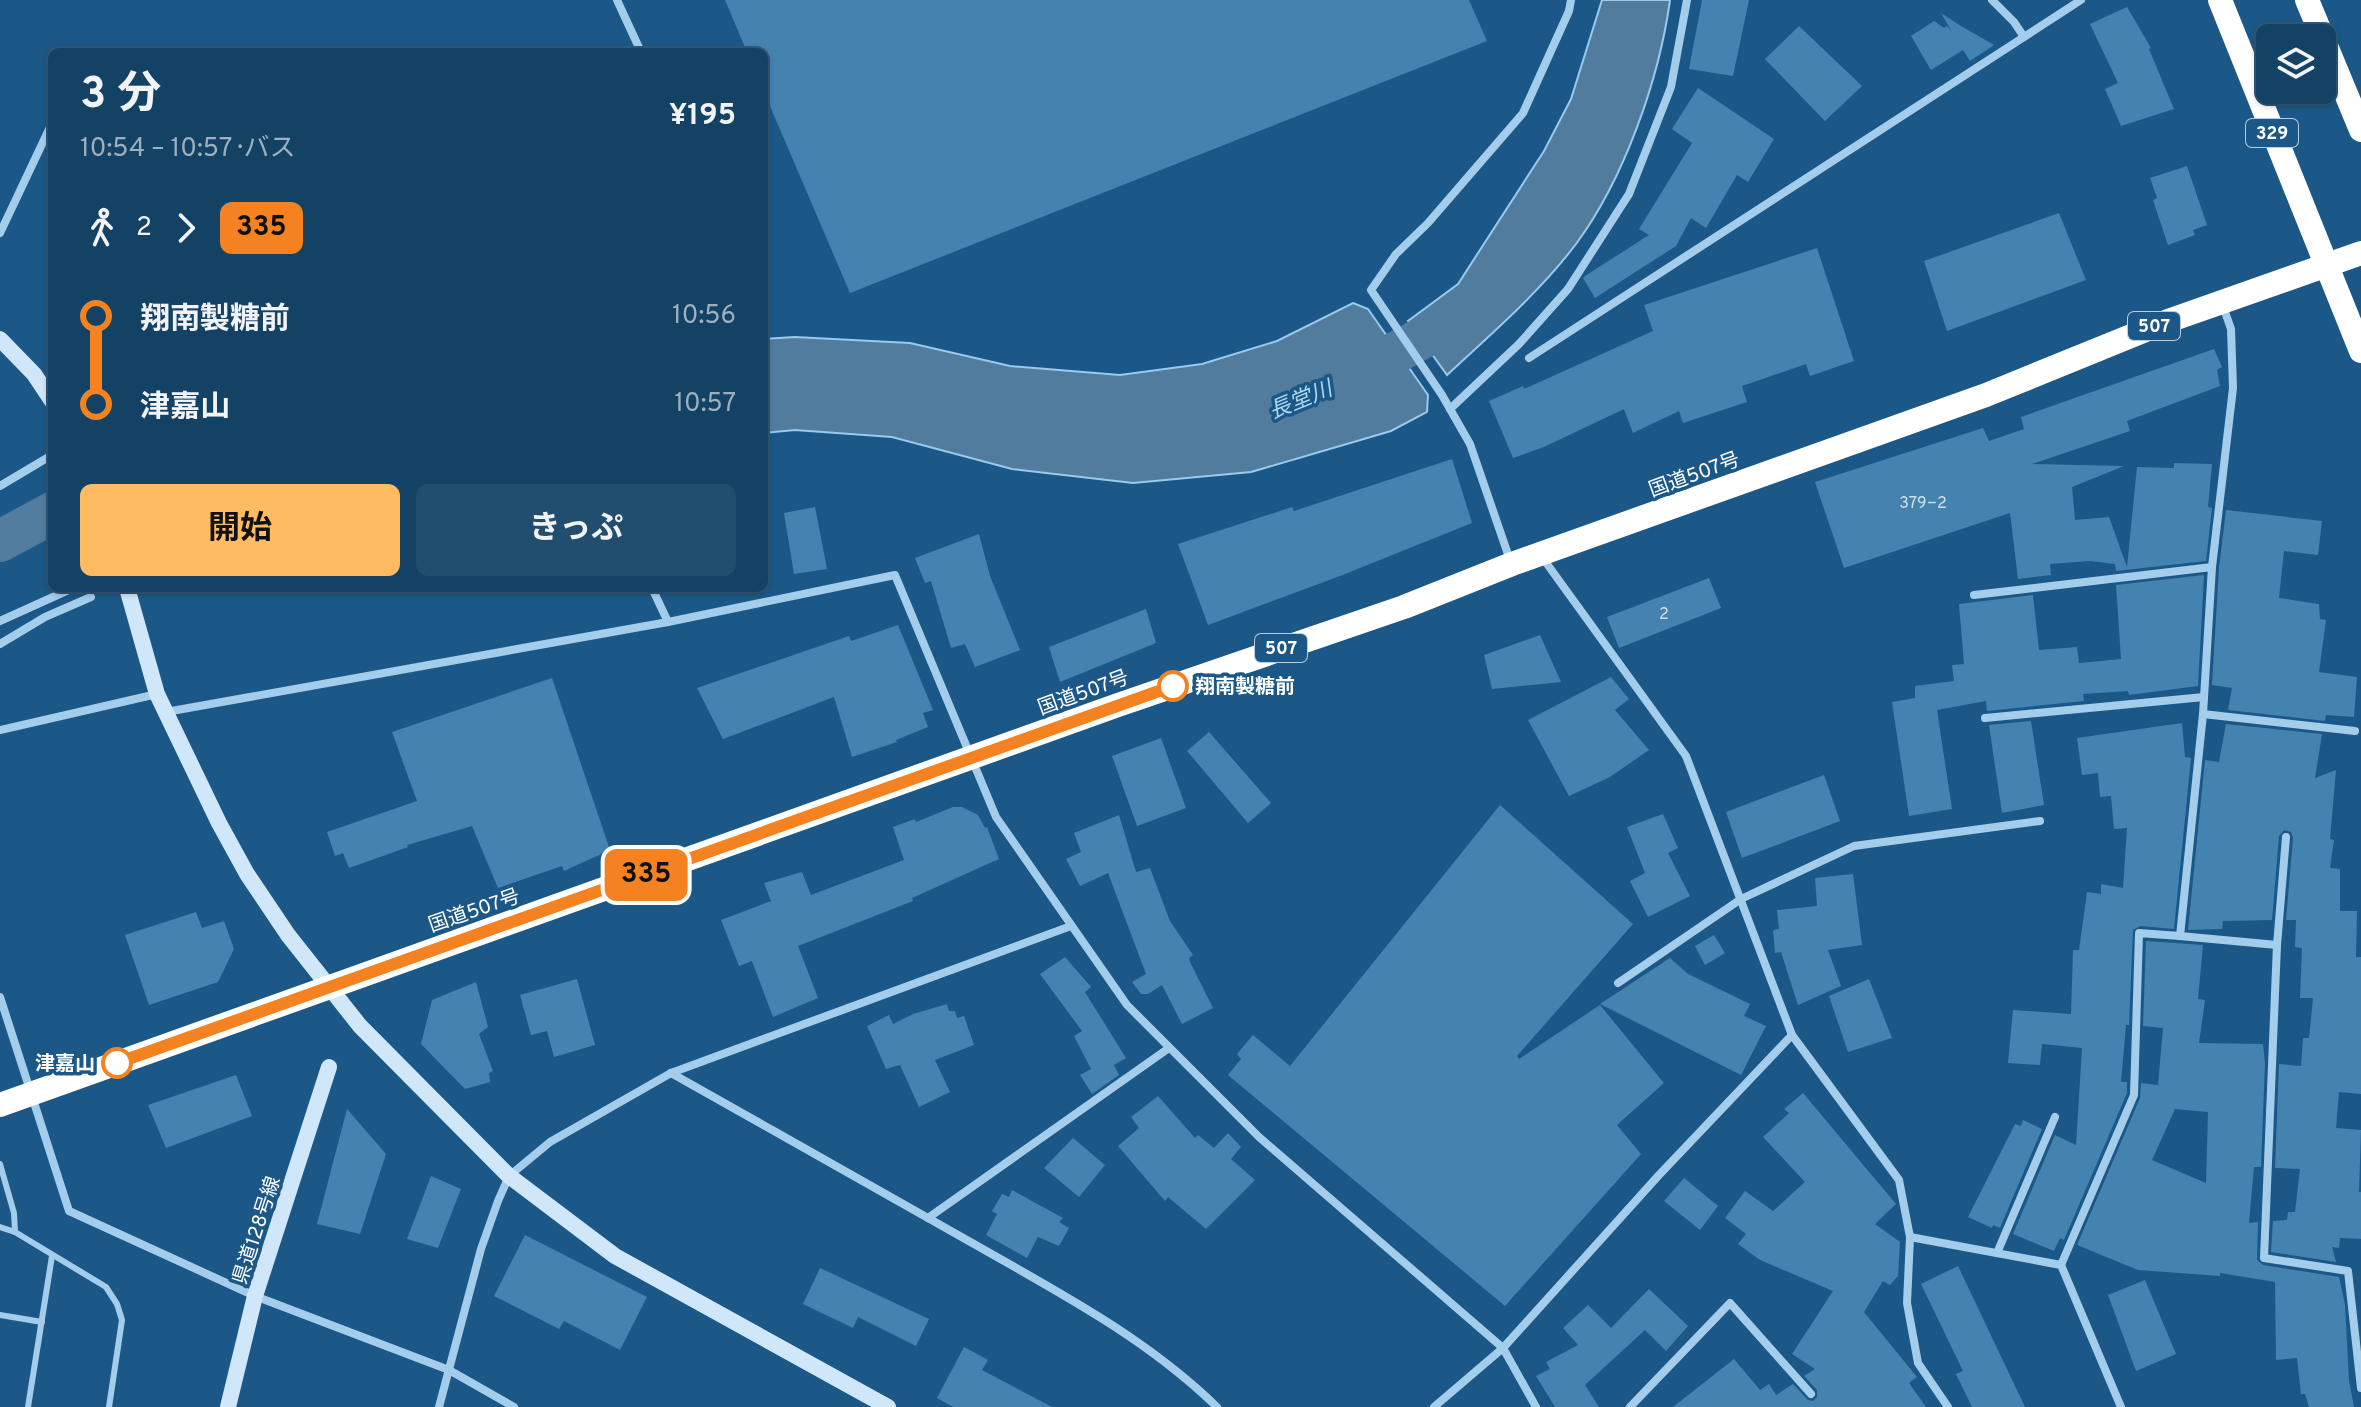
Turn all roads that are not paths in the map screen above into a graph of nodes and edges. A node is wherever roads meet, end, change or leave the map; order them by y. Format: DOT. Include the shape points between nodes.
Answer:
graph roads {
  1 [pos="617,0"];
  2 [pos="1571,0"];
  3 [pos="1687,0"];
  4 [pos="1992,0"];
  5 [pos="2081,0"];
  6 [pos="2220,0"];
  7 [pos="2307,0"];
  8 [pos="2024,37"];
  9 [pos="639,48"];
  10 [pos="2361,130"];
  11 [pos="48,131"];
  12 [pos="0,233"];
  13 [pos="2361,253"];
  14 [pos="2326,265"];
  15 [pos="2222,302"];
  16 [pos="0,339"];
  17 [pos="2361,351"];
  18 [pos="1529,358"];
  19 [pos="48,395"];
  20 [pos="1450,409"];
  21 [pos="48,457"];
  22 [pos="0,486"];
  23 [pos="1540,555"];
  24 [pos="1512,564"];
  25 [pos="2212,567"];
  26 [pos="64,592"];
  27 [pos="128,592"];
  28 [pos="654,592"];
  29 [pos="1974,595"];
  30 [pos="91,597"];
  31 [pos="0,621"];
  32 [pos="668,622"];
  33 [pos="0,644"];
  34 [pos="157,694"];
  35 [pos="2204,697"];
  36 [pos="166,712"];
  37 [pos="2203,714"];
  38 [pos="1985,718"];
  39 [pos="0,730"];
  40 [pos="2355,731"];
  41 [pos="972,757"];
  42 [pos="2040,821"];
  43 [pos="2286,837"];
  44 [pos="1741,899"];
  45 [pos="1071,926"];
  46 [pos="2180,936"];
  47 [pos="2277,945"];
  48 [pos="1618,983"];
  49 [pos="327,988"];
  50 [pos="0,997"];
  51 [pos="1792,1035"];
  52 [pos="1169,1048"];
  53 [pos="329,1067"];
  54 [pos="671,1073"];
  55 [pos="32,1094"];
  56 [pos="0,1105"];
  57 [pos="2055,1117"];
  58 [pos="0,1164"];
  59 [pos="509,1176"];
  60 [pos="928,1218"];
  61 [pos="0,1227"];
  62 [pos="15,1232"];
  63 [pos="1910,1237"];
  64 [pos="1997,1253"];
  65 [pos="52,1256"];
  66 [pos="2061,1265"];
  67 [pos="255,1296"];
  68 [pos="0,1315"];
  69 [pos="42,1322"];
  70 [pos="1503,1348"];
  71 [pos="449,1370"];
  72 [pos="2361,1388"];
  73 [pos="1811,1394"];
  74 [pos="28,1407"];
  75 [pos="109,1407"];
  76 [pos="228,1407"];
  77 [pos="439,1407"];
  78 [pos="514,1407"];
  79 [pos="888,1407"];
  80 [pos="1217,1407"];
  81 [pos="1434,1407"];
  82 [pos="1536,1407"];
  83 [pos="1630,1407"];
  84 [pos="1948,1407"];
  85 [pos="2121,1407"];
  1 -- 9 [label="street"];
  2 -- 20 [label="street" via="1523,113 1396,254 1371,290"];
  3 -- 20 [label="street" via="1671,87 1629,194 1568,289"];
  4 -- 8 [label="street"];
  5 -- 8 [label="street"];
  6 -- 14 [label="highway, 329"];
  7 -- 10 [label="highway"];
  8 -- 18 [label="street"];
  11 -- 12 [label="street"];
  13 -- 14 [label="highway, 国道507号 / 507"];
  14 -- 15 [label="highway, 国道507号 / 507"];
  14 -- 17 [label="highway, 329"];
  15 -- 23 [label="highway, 国道507号 / 507" via="1986,395"];
  15 -- 25 [label="street" via="2231,329 2233,388"];
  16 -- 19 [label="street"];
  20 -- 24 [label="street" via="1470,444"];
  21 -- 22 [label="street"];
  23 -- 24 [label="highway, 国道507号 / 507"];
  23 -- 44 [label="street" via="1686,756"];
  24 -- 41 [label="highway, 国道507号 / 507" via="1404,607"];
  25 -- 29 [label="street"];
  25 -- 35 [label="street"];
  26 -- 31 [label="street"];
  27 -- 34 [label="street"];
  28 -- 32 [label="street"];
  30 -- 33 [label="street"];
  32 -- 36 [label="street"];
  32 -- 41 [label="street" via="895,575"];
  34 -- 36 [label="street"];
  34 -- 39 [label="street"];
  35 -- 37 [label="street"];
  35 -- 38 [label="street"];
  36 -- 49 [label="street" via="247,874"];
  37 -- 40 [label="street"];
  37 -- 46 [label="street"];
  41 -- 45 [label="street" via="996,817"];
  41 -- 49 [label="highway, 国道507号 / 507"];
  42 -- 44 [label="street" via="1854,846"];
  43 -- 47 [label="street"];
  44 -- 48 [label="street"];
  44 -- 51 [label="street"];
  45 -- 52 [label="street" via="1127,1005"];
  45 -- 54 [label="street"];
  46 -- 47 [label="street"];
  46 -- 66 [label="street" via="2139,933 2134,1095"];
  47 -- 72 [label="street" via="2264,1258 2348,1271"];
  49 -- 55 [label="highway, 国道507号 / 507"];
  49 -- 59 [label="street"];
  50 -- 55 [label="street"];
  51 -- 63 [label="street" via="1899,1180"];
  51 -- 70 [label="street"];
  52 -- 60 [label="street"];
  52 -- 70 [label="street" via="1259,1137"];
  53 -- 67 [label="street, 県道128号線"];
  54 -- 59 [label="street" via="550,1142"];
  54 -- 60 [label="street"];
  55 -- 56 [label="highway, 国道507号 / 507"];
  55 -- 67 [label="street" via="69,1211"];
  57 -- 64 [label="street"];
  58 -- 62 [label="lane"];
  59 -- 71 [label="street" via="487,1228"];
  59 -- 79 [label="street" via="615,1256"];
  60 -- 80 [label="street" via="1126,1333 1184,1375"];
  61 -- 62 [label="lane"];
  62 -- 65 [label="lane"];
  63 -- 64 [label="street"];
  63 -- 84 [label="street" via="1907,1303 1918,1363"];
  64 -- 66 [label="street"];
  65 -- 69 [label="lane"];
  65 -- 75 [label="lane" via="106,1287 117,1304 122,1320"];
  66 -- 85 [label="street"];
  67 -- 71 [label="street"];
  67 -- 76 [label="street, 県道128号線"];
  68 -- 69 [label="lane"];
  69 -- 74 [label="lane"];
  70 -- 81 [label="street"];
  70 -- 82 [label="street"];
  71 -- 77 [label="street"];
  71 -- 78 [label="street"];
  73 -- 83 [label="street" via="1730,1303"];
}
